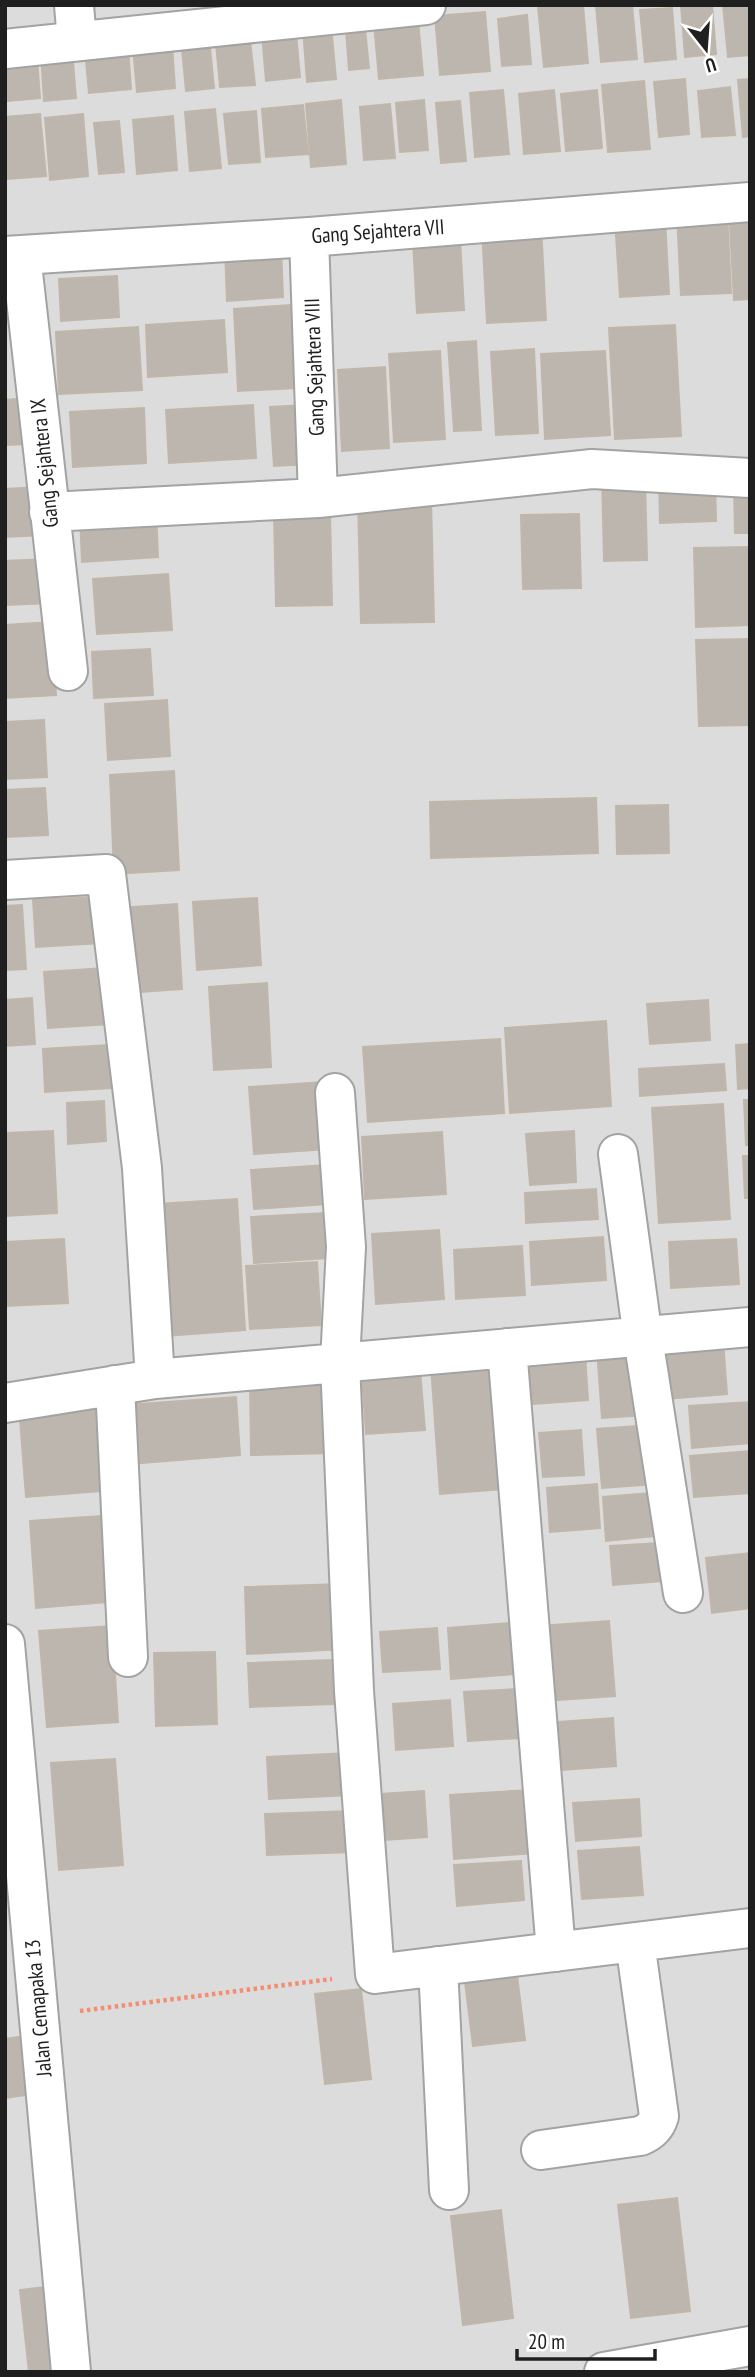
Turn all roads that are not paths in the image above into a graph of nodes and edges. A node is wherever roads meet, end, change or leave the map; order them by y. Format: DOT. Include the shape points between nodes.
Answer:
graph roads {
  1 [pos="426,5"];
  2 [pos="286,12"];
  3 [pos="76,23"];
  4 [pos="5,49"];
  5 [pos="750,202"];
  6 [pos="309,237"];
  7 [pos="13,255"];
  8 [pos="750,478"];
  9 [pos="318,498"];
  10 [pos="50,512"];
  11 [pos="68,671"];
  12 [pos="5,880"];
  13 [pos="335,1093"];
  14 [pos="618,1154"];
  15 [pos="750,1327"];
  16 [pos="643,1338"];
  17 [pos="507,1348"];
  18 [pos="340,1362"];
  19 [pos="155,1379"];
  20 [pos="115,1385"];
  21 [pos="5,1403"];
  22 [pos="683,1592"];
  23 [pos="128,1657"];
  24 [pos="6,1665"];
  25 [pos="750,1928"];
  26 [pos="635,1942"];
  27 [pos="556,1952"];
  28 [pos="438,1966"];
  29 [pos="541,2150"];
  30 [pos="449,2190"];
  31 [pos="750,2346"];
  32 [pos="71,2372"];
  33 [pos="604,2372"];
  1 -- 2 [label="street"];
  2 -- 3 [label="street"];
  3 -- 4 [label="street"];
  5 -- 6 [label="street, Gang Sejahtera VII"];
  6 -- 7 [label="street, Gang Sejahtera VII"];
  6 -- 9 [label="street, Gang Sejahtera VIII"];
  7 -- 10 [label="street, Gang Sejahtera IX"];
  8 -- 9 [label="street" via="592,469"];
  9 -- 10 [label="street"];
  10 -- 11 [label="street, Gang Sejahtera IX"];
  12 -- 19 [label="street" via="106,874 142,1168"];
  13 -- 18 [label="street" via="346,1247"];
  14 -- 16 [label="street"];
  15 -- 16 [label="street"];
  16 -- 17 [label="street"];
  16 -- 22 [label="street"];
  17 -- 18 [label="street"];
  17 -- 27 [label="street"];
  18 -- 19 [label="street"];
  18 -- 28 [label="street" via="354,1691 374,1974"];
  19 -- 20 [label="street"];
  20 -- 21 [label="street"];
  20 -- 23 [label="street"];
  24 -- 32 [label="street, Jalan Cemapaka 13"];
  25 -- 26 [label="street"];
  26 -- 27 [label="street"];
  26 -- 29 [label="street" via="657,2122 640,2136"];
  27 -- 28 [label="street"];
  28 -- 30 [label="street"];
  31 -- 33 [label="street"];
}
